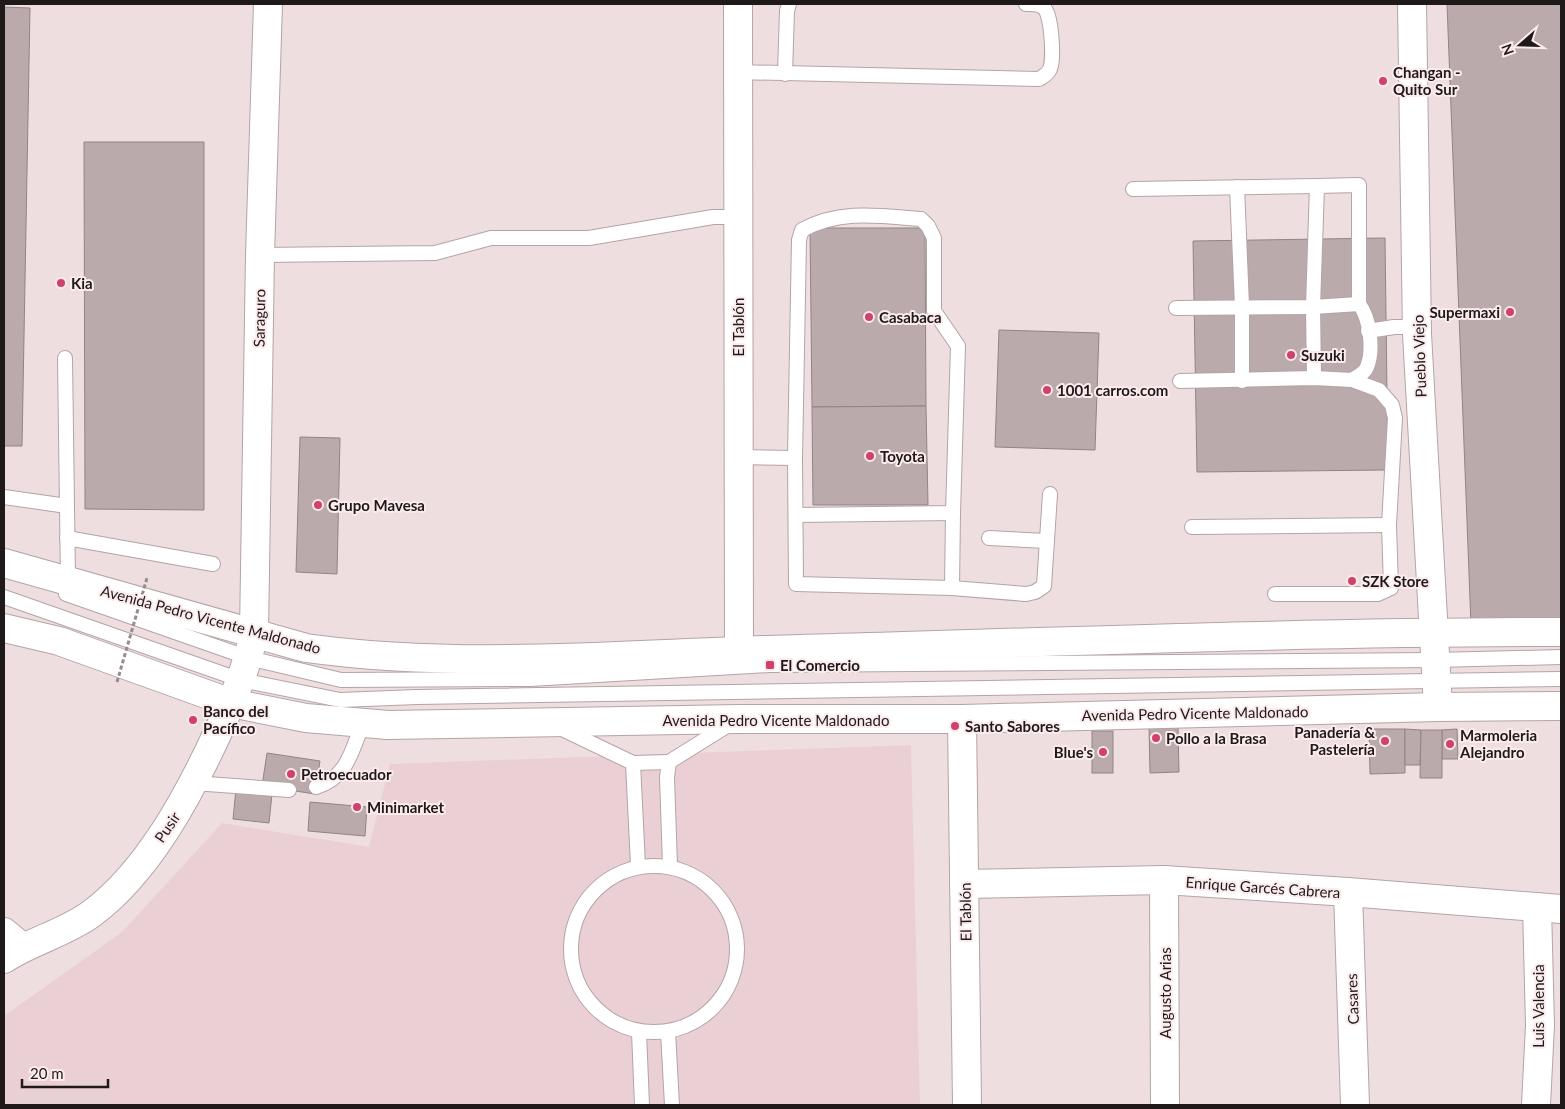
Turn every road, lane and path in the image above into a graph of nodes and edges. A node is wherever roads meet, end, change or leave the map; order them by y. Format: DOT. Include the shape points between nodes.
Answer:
graph roads {
  1 [pos="268,4"];
  2 [pos="738,4"];
  3 [pos="789,4"];
  4 [pos="1026,4"];
  5 [pos="1412,4"];
  6 [pos="736,72"];
  7 [pos="785,74"];
  8 [pos="1317,186"];
  9 [pos="1237,187"];
  10 [pos="1134,189"];
  11 [pos="737,217"];
  12 [pos="260,256"];
  13 [pos="1358,304"];
  14 [pos="1242,306"];
  15 [pos="1313,307"];
  16 [pos="1176,308"];
  17 [pos="1417,330"];
  18 [pos="1368,335"];
  19 [pos="64,358"];
  20 [pos="1314,378"];
  21 [pos="1352,380"];
  22 [pos="1180,381"];
  23 [pos="1242,381"];
  24 [pos="738,457"];
  25 [pos="796,458"];
  26 [pos="1050,494"];
  27 [pos="4,497"];
  28 [pos="67,506"];
  29 [pos="953,513"];
  30 [pos="796,515"];
  31 [pos="1389,524"];
  32 [pos="1192,527"];
  33 [pos="67,538"];
  34 [pos="989,538"];
  35 [pos="1047,541"];
  36 [pos="4,563"];
  37 [pos="213,564"];
  38 [pos="4,574"];
  39 [pos="147,578"];
  40 [pos="68,580"];
  41 [pos="952,588"];
  42 [pos="1275,594"];
  43 [pos="4,597"];
  44 [pos="4,628"];
  45 [pos="1433,632"];
  46 [pos="1561,632"];
  47 [pos="739,651"];
  48 [pos="1561,657"];
  49 [pos="244,669"];
  50 [pos="1561,679"];
  51 [pos="117,682"];
  52 [pos="1437,683"];
  53 [pos="1561,706"];
  54 [pos="739,719"];
  55 [pos="962,719"];
  56 [pos="363,722"];
  57 [pos="535,722"];
  58 [pos="669,762"];
  59 [pos="633,763"];
  60 [pos="192,783"];
  61 [pos="316,787"];
  62 [pos="289,790"];
  63 [pos="638,866"];
  64 [pos="670,866"];
  65 [pos="1164,880"];
  66 [pos="964,884"];
  67 [pos="1348,892"];
  68 [pos="1549,908"];
  69 [pos="8,951"];
  70 [pos="639,1032"];
  71 [pos="668,1032"];
  72 [pos="642,1105"];
  73 [pos="672,1105"];
  74 [pos="967,1105"];
  75 [pos="1166,1105"];
  76 [pos="1355,1105"];
  77 [pos="1536,1105"];
  1 -- 12 [label="street, Saraguro"];
  2 -- 6 [label="street, El Tablón"];
  3 -- 7 [label="lane"];
  4 -- 7 [label="lane" via="1038,4 1050,17 1051,67 1039,79"];
  5 -- 17 [label="street, Pueblo Viejo"];
  6 -- 7 [label="lane"];
  6 -- 11 [label="street, El Tablón"];
  8 -- 9 [label="lane"];
  8 -- 13 [label="lane" via="1359,185"];
  8 -- 15 [label="lane"];
  9 -- 10 [label="lane"];
  9 -- 14 [label="lane"];
  11 -- 12 [label="lane" via="713,217 589,238 490,238 435,253"];
  11 -- 24 [label="street, El Tablón"];
  12 -- 49 [label="street, Saraguro"];
  13 -- 15 [label="lane"];
  13 -- 18 [label="lane" via="1366,316"];
  14 -- 15 [label="lane"];
  14 -- 16 [label="lane"];
  14 -- 23 [label="lane"];
  15 -- 20 [label="lane"];
  17 -- 18 [label="lane"];
  17 -- 45 [label="street, Pueblo Viejo"];
  18 -- 21 [label="lane" via="1368,366"];
  19 -- 28 [label="lane"];
  20 -- 21 [label="lane"];
  20 -- 23 [label="lane"];
  21 -- 31 [label="lane" via="1379,390 1392,405 1396,418"];
  22 -- 23 [label="lane"];
  24 -- 25 [label="lane"];
  24 -- 47 [label="street, El Tablón"];
  25 -- 29 [label="lane" via="799,240 802,230 850,214 921,218 934,238 934,310 958,346"];
  25 -- 30 [label="lane"];
  26 -- 35 [label="lane"];
  27 -- 28 [label="lane"];
  28 -- 33 [label="lane"];
  29 -- 30 [label="lane"];
  29 -- 41 [label="lane"];
  30 -- 41 [label="lane" via="796,584"];
  31 -- 32 [label="lane"];
  31 -- 42 [label="lane" via="1390,588 1378,594"];
  33 -- 37 [label="lane"];
  33 -- 40 [label="lane"];
  34 -- 35 [label="lane"];
  35 -- 41 [label="lane" via="1044,586 1034,592"];
  36 -- 40 [label="street, Avenida Pedro Vicente Maldonado"];
  38 -- 49 [label="lane" via="112,609"];
  39 -- 51 [label="path, bridge"];
  40 -- 49 [label="street, Avenida Pedro Vicente Maldonado"];
  43 -- 49 [label="lane"];
  44 -- 49 [label="street, Avenida Pedro Vicente Maldonado" via="59,641"];
  45 -- 46 [label="street, Avenida Pedro Vicente Maldonado"];
  45 -- 47 [label="street, Avenida Pedro Vicente Maldonado"];
  45 -- 52 [label="street, Pueblo Viejo"];
  47 -- 49 [label="street, Avenida Pedro Vicente Maldonado" via="547,660 358,655 306,648"];
  48 -- 52 [label="lane"];
  49 -- 52 [label="lane" via="341,680 530,679 770,665"];
  49 -- 52 [label="lane" via="340,700 417,696"];
  49 -- 56 [label="street, Avenida Pedro Vicente Maldonado" via="306,718"];
  49 -- 60 [label="street, Pusir"];
  50 -- 52 [label="lane"];
  52 -- 53 [label="street, Avenida Pedro Vicente Maldonado"];
  52 -- 55 [label="street, Avenida Pedro Vicente Maldonado"];
  54 -- 55 [label="street, Avenida Pedro Vicente Maldonado"];
  54 -- 57 [label="street, Avenida Pedro Vicente Maldonado"];
  54 -- 58 [label="lane"];
  55 -- 66 [label="street, El Tablón"];
  56 -- 57 [label="street, Avenida Pedro Vicente Maldonado" via="388,725"];
  56 -- 61 [label="lane" via="344,770 337,778"];
  57 -- 59 [label="lane" via="557,727"];
  58 -- 59 [label="lane"];
  58 -- 64 [label="lane"];
  59 -- 63 [label="lane"];
  60 -- 62 [label="lane"];
  60 -- 69 [label="street, Pusir" via="175,817 141,864 91,914"];
  63 -- 64 [label="lane"];
  63 -- 70 [label="lane" via="611,877 590,895 575,920 570,949 576,978 590,1003 612,1022"];
  64 -- 71 [label="lane" via="697,877 719,896 733,922 738,951 732,979 718,1004 695,1022"];
  65 -- 66 [label="street, Enrique Garcés Cabrera"];
  65 -- 67 [label="street, Enrique Garcés Cabrera"];
  65 -- 75 [label="street, Augusto Arias"];
  66 -- 74 [label="street, El Tablón"];
  67 -- 68 [label="street, Enrique Garcés Cabrera"];
  67 -- 76 [label="street, Casares"];
  68 -- 77 [label="street, Luis Valencia"];
  70 -- 71 [label="lane"];
  70 -- 72 [label="lane"];
  71 -- 73 [label="lane"];
}
